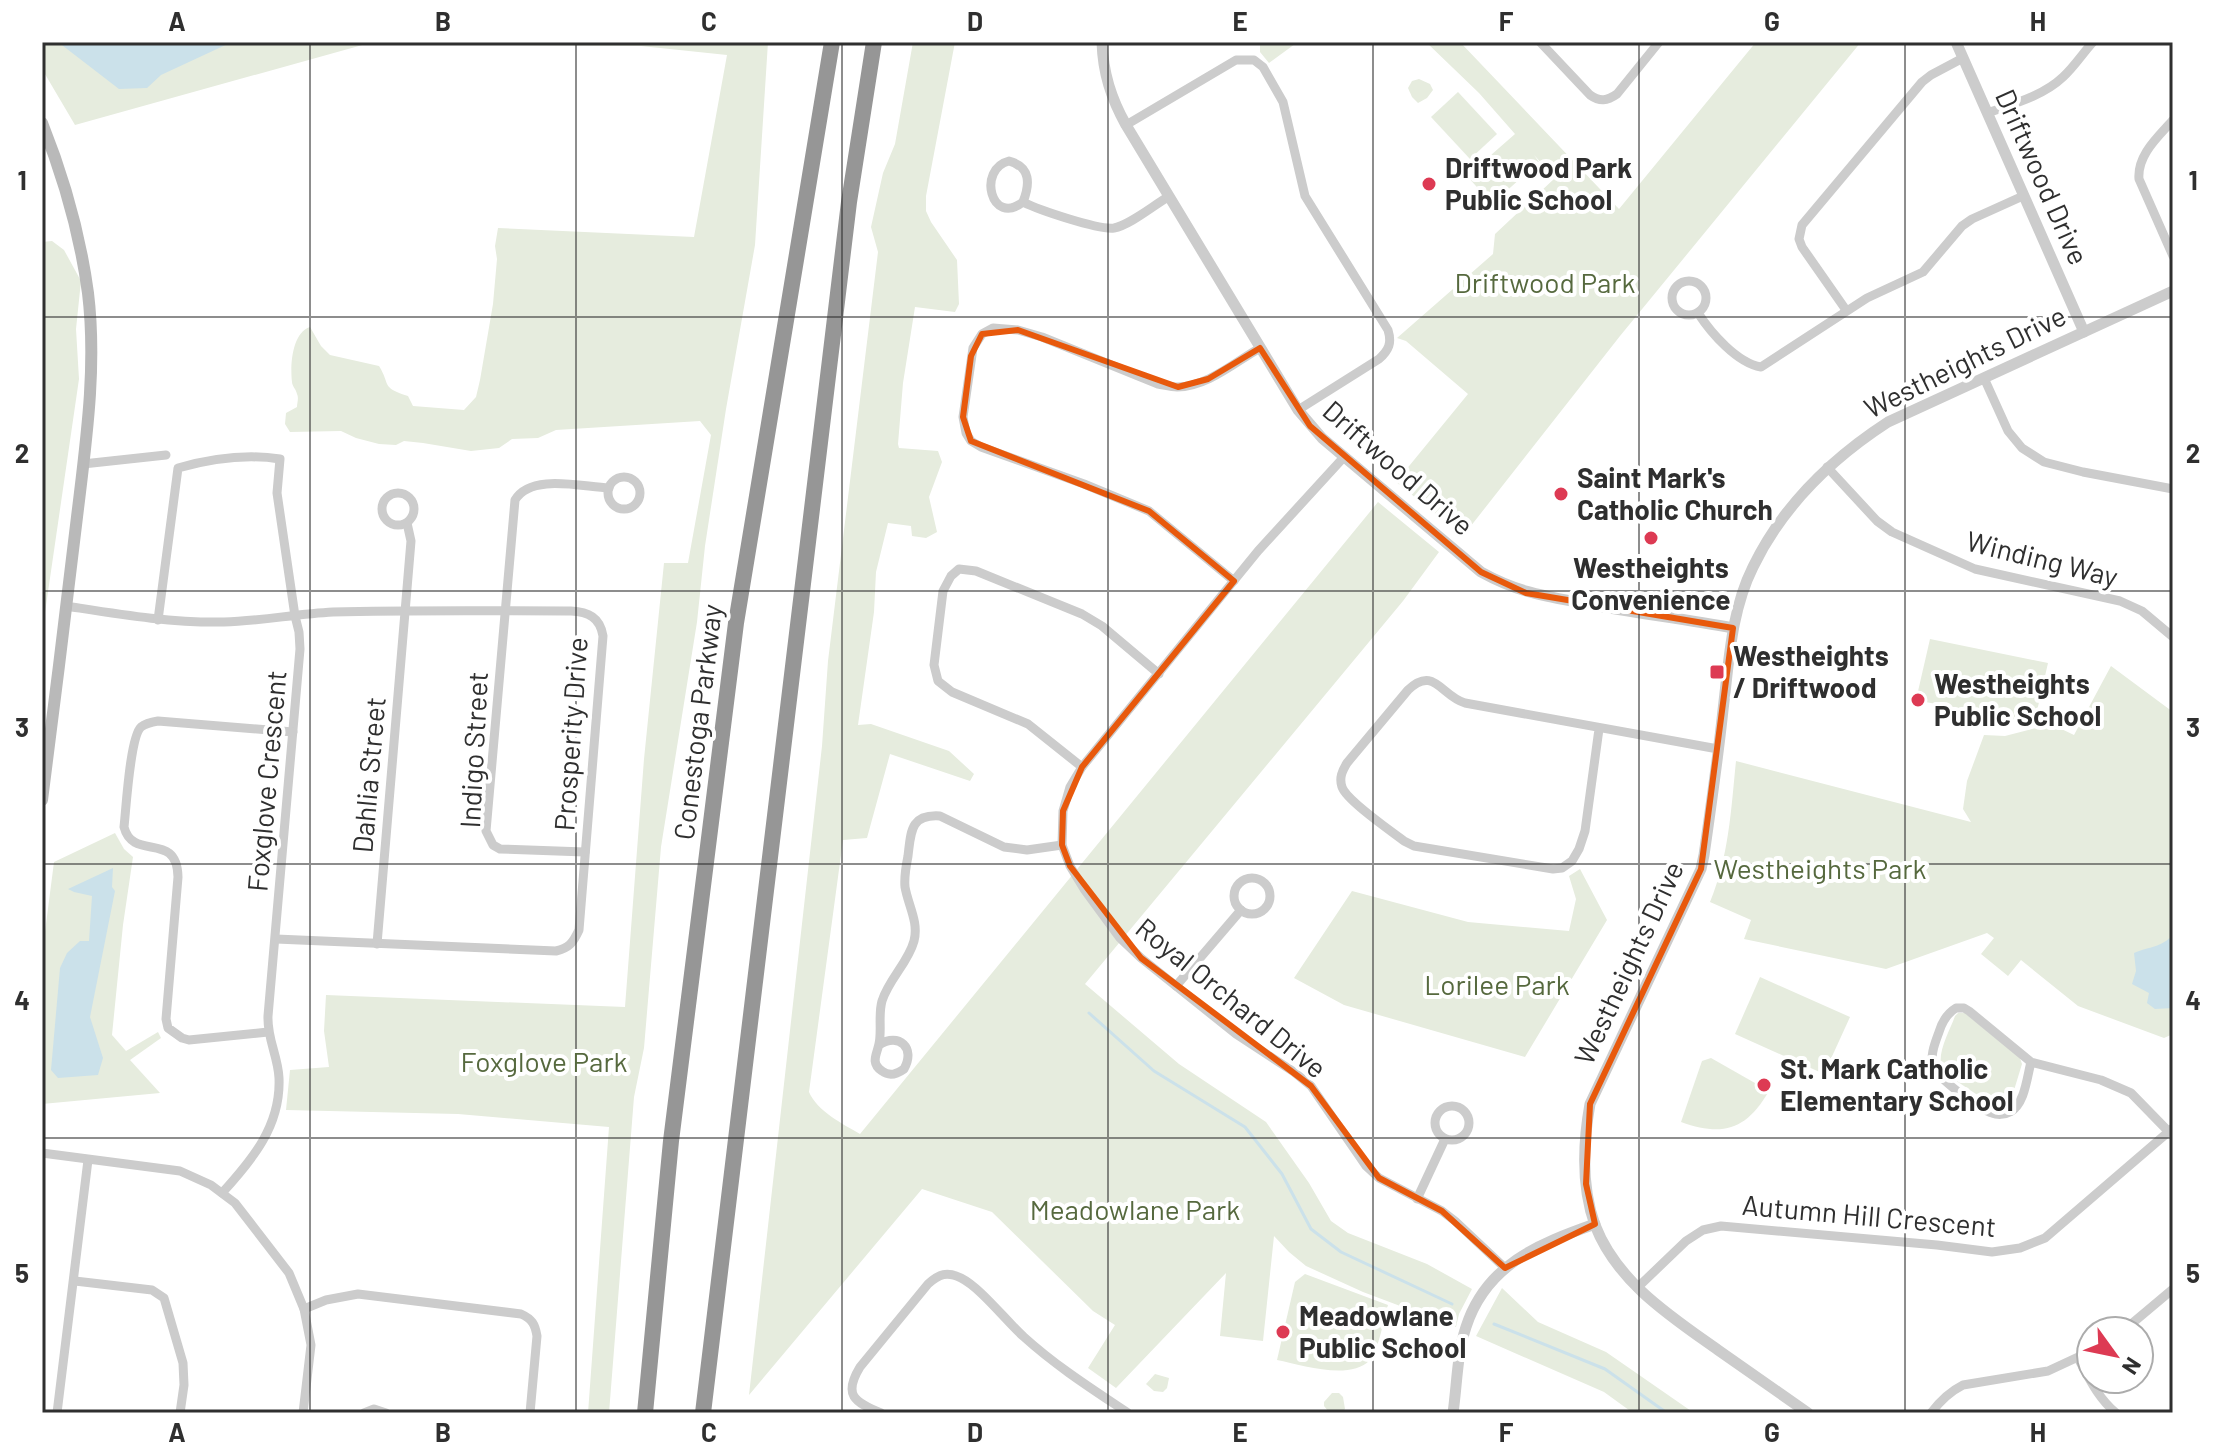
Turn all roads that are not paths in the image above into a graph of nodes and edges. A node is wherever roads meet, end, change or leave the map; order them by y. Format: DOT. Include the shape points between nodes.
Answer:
graph roads {
  1 [pos="832,42"];
  2 [pos="874,42"];
  3 [pos="1102,42"];
  4 [pos="1540,42"];
  5 [pos="1659,42"];
  6 [pos="1956,42"];
  7 [pos="2093,42"];
  8 [pos="1963,58"];
  9 [pos="1987,113"];
  10 [pos="2173,120"];
  11 [pos="42,123"];
  12 [pos="1126,125"];
  13 [pos="2023,196"];
  14 [pos="1168,197"];
  15 [pos="1023,202"];
  16 [pos="2173,256"];
  17 [pos="2173,291"];
  18 [pos="1846,310"];
  19 [pos="1698,313"];
  20 [pos="2084,332"];
  21 [pos="1260,348"];
  22 [pos="1984,378"];
  23 [pos="1298,410"];
  24 [pos="166,455"];
  25 [pos="1344,457"];
  26 [pos="83,464"];
  27 [pos="1827,467"];
  28 [pos="609,488"];
  29 [pos="2173,488"];
  30 [pos="407,523"];
  31 [pos="1234,581"];
  32 [pos="66,606"];
  33 [pos="406,611"];
  34 [pos="505,611"];
  35 [pos="295,616"];
  36 [pos="158,620"];
  37 [pos="1733,628"];
  38 [pos="2173,637"];
  39 [pos="1159,674"];
  40 [pos="1599,729"];
  41 [pos="293,732"];
  42 [pos="1718,749"];
  43 [pos="1082,767"];
  44 [pos="42,800"];
  45 [pos="1062,845"];
  46 [pos="585,852"];
  47 [pos="1241,910"];
  48 [pos="276,939"];
  49 [pos="377,944"];
  50 [pos="1176,986"];
  51 [pos="268,1032"];
  52 [pos="879,1045"];
  53 [pos="2031,1062"];
  54 [pos="2171,1130"];
  55 [pos="1445,1139"];
  56 [pos="42,1153"];
  57 [pos="88,1160"];
  58 [pos="222,1193"];
  59 [pos="1417,1199"];
  60 [pos="1595,1224"];
  61 [pos="1505,1268"];
  62 [pos="75,1281"];
  63 [pos="1637,1288"];
  64 [pos="2173,1289"];
  65 [pos="304,1309"];
  66 [pos="2142,1315"];
  67 [pos="2075,1359"];
  68 [pos="2099,1395"];
  69 [pos="57,1413"];
  70 [pos="180,1413"];
  71 [pos="303,1413"];
  72 [pos="364,1413"];
  73 [pos="386,1413"];
  74 [pos="530,1413"];
  75 [pos="645,1413"];
  76 [pos="703,1413"];
  77 [pos="881,1413"];
  78 [pos="1128,1413"];
  79 [pos="1453,1413"];
  80 [pos="1808,1413"];
  81 [pos="1931,1413"];
  82 [pos="2116,1413"];
  1 -- 75 [label="highway, Conestoga Parkway" via="736,623 671,1141"];
  2 -- 76 [label="highway" via="847,218"];
  3 -- 12 [label="street, Driftwood Drive" via="1109,88"];
  4 -- 5 [label="street" via="1601,100 1617,94"];
  6 -- 8 [label="street, Driftwood Drive"];
  7 -- 9 [label="street" via="2051,87"];
  8 -- 9 [label="street, Driftwood Drive"];
  8 -- 18 [label="street" via="1922,82 1802,225 1802,247"];
  9 -- 13 [label="street, Driftwood Drive"];
  10 -- 16 [label="street" via="2138,168"];
  11 -- 26 [label="main road" via="69,198 88,295 90,399"];
  12 -- 14 [label="street, Driftwood Drive"];
  12 -- 23 [label="street" via="1236,60 1254,60 1263,67 1283,102 1305,196 1391,340 1379,359"];
  13 -- 18 [label="street" via="1962,226 1923,272"];
  13 -- 20 [label="street, Driftwood Drive"];
  14 -- 15 [label="street" via="1111,228"];
  14 -- 21 [label="street, Driftwood Drive"];
  15 -- 15 [label="street" via="1026,171 1015,162 1000,164 993,176 992,198 1001,208"];
  17 -- 20 [label="street, Westheights Drive"];
  18 -- 19 [label="street" via="1761,367 1711,332"];
  20 -- 22 [label="street, Westheights Drive"];
  21 -- 23 [label="street, Driftwood Drive"];
  21 -- 31 [label="street" via="1208,379 1178,387 1158,384 1042,337 993,328 973,348 963,417 971,441 1149,511"];
  22 -- 27 [label="street, Westheights Drive" via="1888,422"];
  22 -- 29 [label="street" via="2008,431 2044,462"];
  23 -- 25 [label="street, Driftwood Drive"];
  24 -- 26 [label="street"];
  25 -- 31 [label="street, Royal Orchard Drive"];
  25 -- 37 [label="street, Driftwood Drive" via="1481,572 1503,584 1526,593"];
  26 -- 32 [label="main road"];
  27 -- 37 [label="street, Westheights Drive" via="1770,538 1753,568"];
  27 -- 38 [label="street, Winding Way" via="1892,532 1975,569 2120,601 2142,611"];
  28 -- 34 [label="street" via="541,484 518,494"];
  30 -- 33 [label="street, Dahlia Street" via="411,541"];
  31 -- 39 [label="street, Royal Orchard Drive"];
  32 -- 36 [label="street, Prosperity Drive"];
  32 -- 44 [label="main road"];
  33 -- 34 [label="street, Prosperity Drive"];
  33 -- 35 [label="street, Prosperity Drive"];
  33 -- 49 [label="street, Dahlia Street"];
  34 -- 46 [label="street, Prosperity Drive" via="580,612 598,620 602,629"];
  34 -- 46 [label="street, Indigo Street" via="486,831 500,849"];
  35 -- 36 [label="street, Prosperity Drive" via="227,622"];
  35 -- 36 [label="street, Foxglove Crescent" via="277,493 280,459 259,456 178,468"];
  35 -- 41 [label="street, Foxglove Crescent" via="300,649"];
  37 -- 42 [label="street, Westheights Drive"];
  39 -- 43 [label="street, Royal Orchard Drive"];
  39 -- 43 [label="street" via="1082,614 976,571 959,569 951,576 943,591 934,665 938,681 1028,724"];
  40 -- 40 [label="street" via="1465,703 1425,680 1408,690 1347,763 1341,784 1347,796 1414,846 1562,868 1572,861 1585,831"];
  40 -- 42 [label="street"];
  41 -- 48 [label="street, Foxglove Crescent"];
  41 -- 51 [label="street" via="158,721 141,727 134,741 124,827 133,843 167,850 177,861 168,1028 189,1040"];
  42 -- 60 [label="street, Westheights Drive" via="1701,869 1590,1104 1584,1137"];
  43 -- 45 [label="street, Royal Orchard Drive" via="1063,811"];
  45 -- 50 [label="street, Royal Orchard Drive" via="1084,889 1120,938"];
  45 -- 52 [label="street" via="1004,847 940,816 929,815 914,825 905,880 914,940 883,1000"];
  46 -- 49 [label="street, Prosperity Drive" via="579,930 567,949"];
  47 -- 50 [label="street"];
  48 -- 49 [label="street, Prosperity Drive"];
  48 -- 51 [label="street, Foxglove Crescent"];
  50 -- 59 [label="street, Royal Orchard Drive" via="1311,1086 1366,1166"];
  51 -- 58 [label="street, Foxglove Crescent" via="279,1080 271,1122 256,1155"];
  53 -- 53 [label="street" via="1969,1011 1956,1008 1941,1025 1932,1062 1942,1079 1999,1115 2017,1107"];
  53 -- 54 [label="street" via="2131,1093"];
  54 -- 63 [label="street, Autumn Hill Crescent" via="2045,1238 2020,1248 1992,1252 1721,1226 1686,1241"];
  55 -- 59 [label="street"];
  56 -- 57 [label="street"];
  57 -- 58 [label="street" via="180,1171"];
  57 -- 62 [label="street"];
  58 -- 65 [label="street" via="289,1273"];
  59 -- 61 [label="street, Royal Orchard Drive" via="1455,1221"];
  60 -- 61 [label="street" via="1557,1237"];
  60 -- 63 [label="street, Westheights Drive"];
  61 -- 79 [label="street" via="1476,1303 1465,1328"];
  62 -- 69 [label="street"];
  62 -- 70 [label="street" via="152,1290 164,1298 183,1363"];
  63 -- 80 [label="street, Westheights Drive"];
  64 -- 66 [label="street"];
  65 -- 71 [label="street" via="311,1345"];
  65 -- 74 [label="street" via="358,1294 528,1317 537,1336"];
  67 -- 81 [label="street" via="2048,1371 1963,1385"];
  68 -- 82 [label="street"];
  72 -- 73 [label="street"];
  77 -- 78 [label="street" via="857,1401 852,1381 928,1284 948,1273 968,1282 1057,1366"];
}
